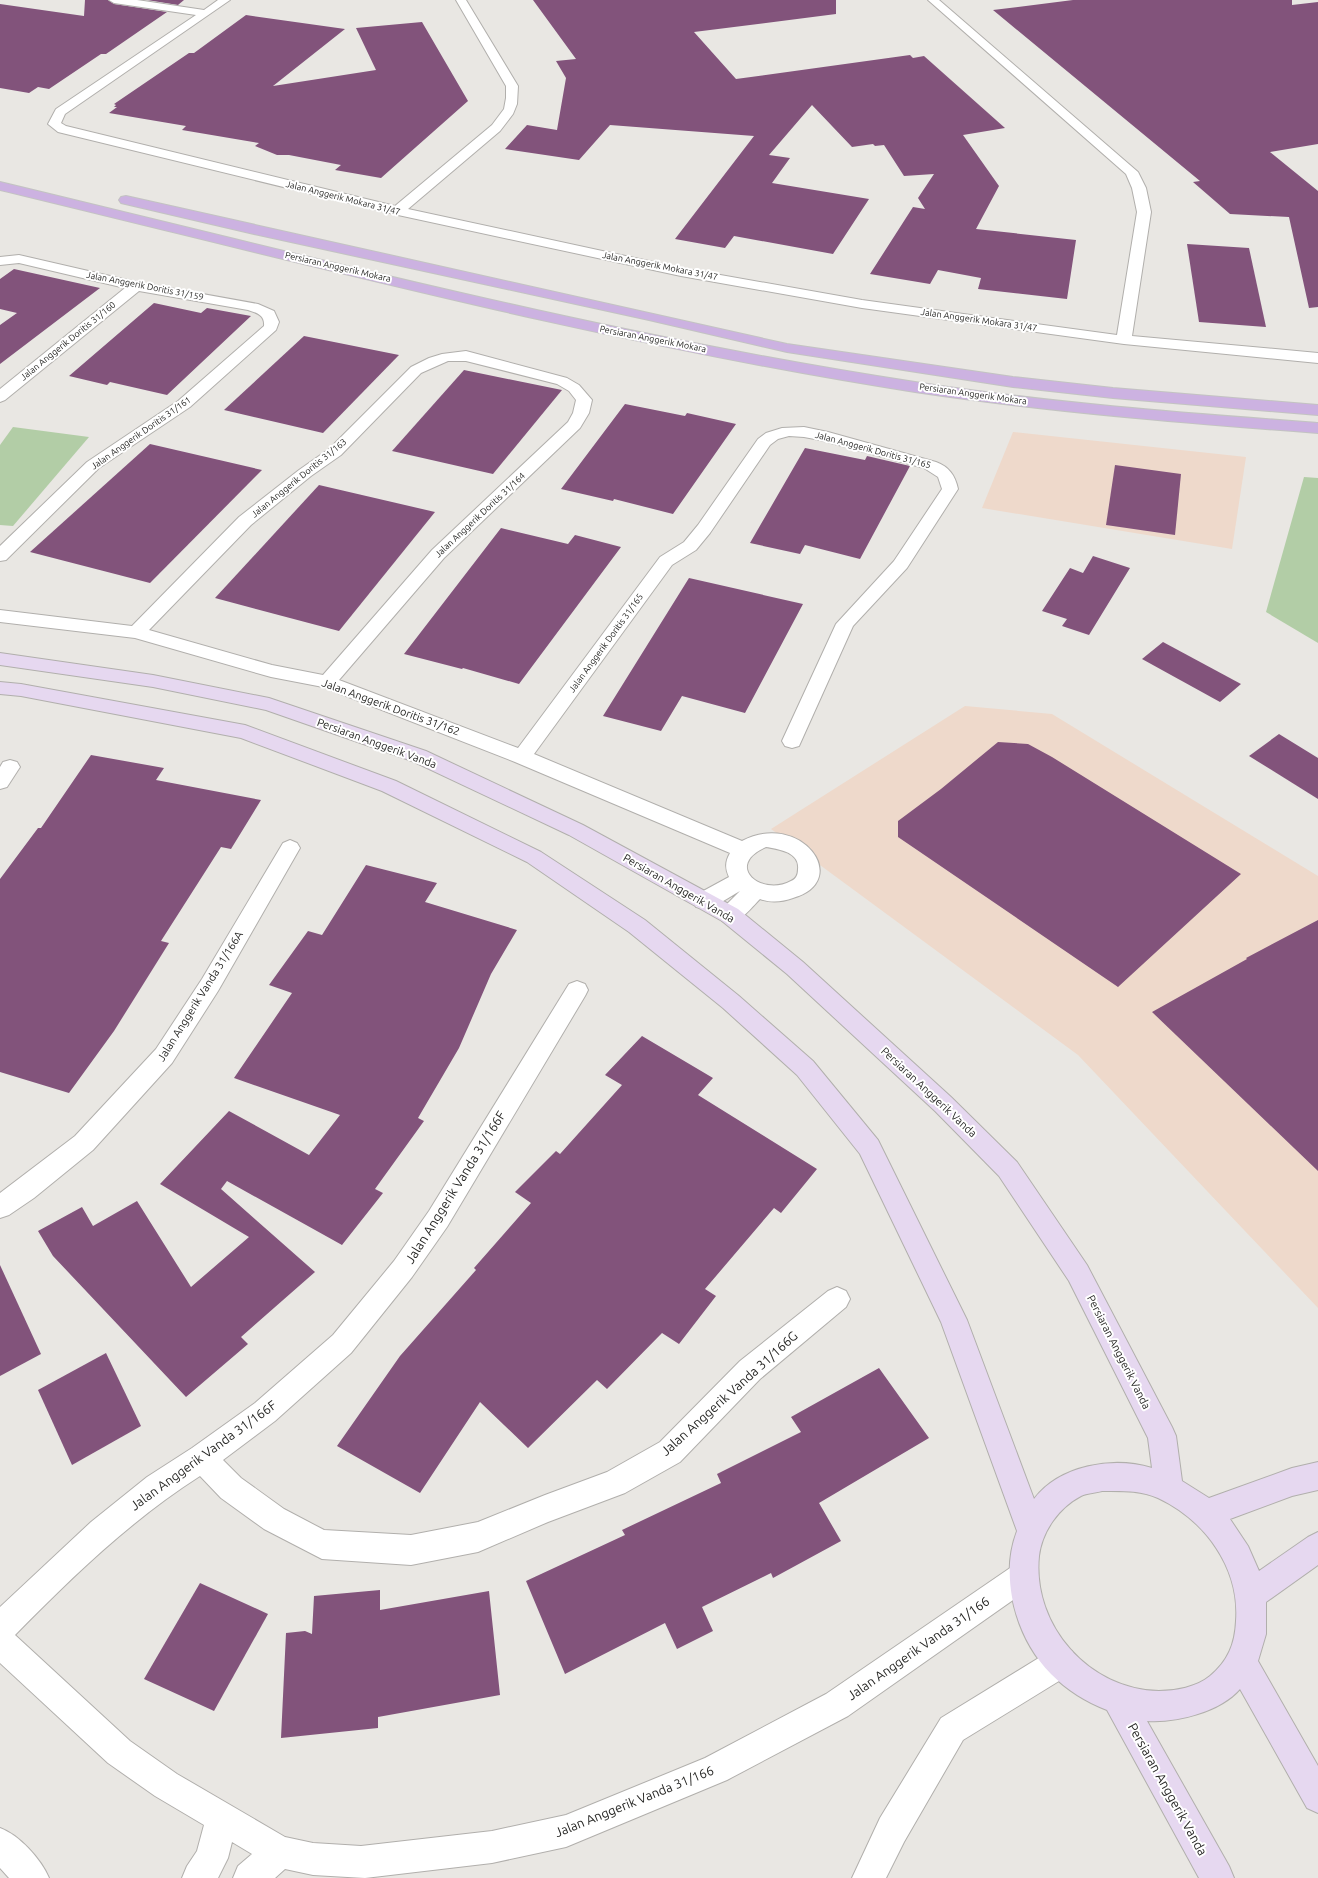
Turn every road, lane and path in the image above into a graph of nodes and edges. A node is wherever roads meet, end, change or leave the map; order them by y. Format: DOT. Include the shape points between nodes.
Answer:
graph roads {
  1 [pos="114,0"];
  2 [pos="225,0"];
  3 [pos="461,0"];
  4 [pos="933,0"];
  5 [pos="205,14"];
  6 [pos="0,186"];
  7 [pos="115,198"];
  8 [pos="398,211"];
  9 [pos="0,261"];
  10 [pos="136,286"];
  11 [pos="264,311"];
  12 [pos="1124,340"];
  13 [pos="1318,358"];
  14 [pos="524,370"];
  15 [pos="0,397"];
  16 [pos="1318,410"];
  17 [pos="1318,428"];
  18 [pos="0,556"];
  19 [pos="0,616"];
  20 [pos="136,632"];
  21 [pos="0,659"];
  22 [pos="327,682"];
  23 [pos="0,688"];
  24 [pos="792,741"];
  25 [pos="522,757"];
  26 [pos="290,848"];
  27 [pos="743,850"];
  28 [pos="749,885"];
  29 [pos="704,901"];
  30 [pos="730,915"];
  31 [pos="577,990"];
  32 [pos="0,1207"];
  33 [pos="837,1299"];
  34 [pos="202,1458"];
  35 [pos="1318,1476"];
  36 [pos="1168,1489"];
  37 [pos="1206,1514"];
  38 [pos="1031,1529"];
  39 [pos="1318,1546"];
  40 [pos="1023,1576"];
  41 [pos="1251,1595"];
  42 [pos="0,1629"];
  43 [pos="0,1642"];
  44 [pos="1061,1662"];
  45 [pos="1241,1662"];
  46 [pos="1118,1700"];
  47 [pos="1318,1797"];
  48 [pos="222,1817"];
  49 [pos="0,1844"];
  50 [pos="280,1852"];
  51 [pos="32,1878"];
  52 [pos="199,1878"];
  53 [pos="250,1878"];
  54 [pos="868,1878"];
  55 [pos="1217,1878"];
  1 -- 5 [label="street"];
  2 -- 5 [label="street"];
  3 -- 8 [label="street" via="512,86 511,107 496,128"];
  4 -- 12 [label="street" via="1132,172 1139,188 1144,212"];
  5 -- 8 [label="street, Jalan Anggerik Mokara 31/47" via="60,112 54,124 62,130"];
  6 -- 17 [label="main road, Persiaran Anggerik Mokara" via="522,311 781,364 1041,403"];
  7 -- 16 [label="main road, Persiaran Anggerik Mokara" via="787,348 1014,382"];
  8 -- 12 [label="street, Jalan Anggerik Mokara 31/47" via="674,270 852,302"];
  9 -- 10 [label="street, Jalan Anggerik Doritis 31/159" via="19,259"];
  10 -- 11 [label="street, Jalan Anggerik Doritis 31/159"];
  10 -- 15 [label="street, Jalan Anggerik Doritis 31/160"];
  11 -- 18 [label="street, Jalan Anggerik Doritis 31/161" via="272,317 271,328 184,404 93,465"];
  12 -- 13 [label="street, Jalan Anggerik Mokara 31/47"];
  14 -- 20 [label="street, Jalan Anggerik Doritis 31/163" via="466,356 447,357 416,370 335,452 245,521"];
  14 -- 22 [label="street, Jalan Anggerik Doritis 31/164" via="562,381 574,388 584,400 581,413 574,425 438,554"];
  19 -- 20 [label="street, Jalan Anggerik Doritis 31/162"];
  20 -- 22 [label="street, Jalan Anggerik Doritis 31/162" via="271,671"];
  21 -- 29 [label="street, Persiaran Anggerik Vanda" via="153,681 270,704 419,756 576,830"];
  22 -- 25 [label="street, Jalan Anggerik Doritis 31/162"];
  23 -- 38 [label="street" via="245,732 389,786 534,857 637,926 731,1002 805,1068 869,1147 954,1320"];
  24 -- 25 [label="street, Jalan Anggerik Doritis 31/165" via="845,624 901,564 950,489 948,477 940,469 930,465 822,435 788,431 772,436 764,442 690,546 666,561"];
  25 -- 27 [label="street, Jalan Anggerik Doritis 31/162"];
  26 -- 32 [label="street, Jalan Anggerik Vanda 31/166A" via="210,985 164,1056 84,1143"];
  27 -- 28 [label="street" via="736,865 738,873"];
  27 -- 28 [label="street" via="757,842 776,840 794,845 806,856 809,863 808,876 799,887 777,894"];
  28 -- 29 [label="street"];
  28 -- 30 [label="street"];
  29 -- 30 [label="street, Persiaran Anggerik Vanda"];
  30 -- 36 [label="street, Persiaran Anggerik Vanda" via="795,968 943,1104 1008,1169 1078,1273 1162,1436"];
  31 -- 34 [label="street, Jalan Anggerik Vanda 31/166F" via="438,1219 403,1269 342,1344 265,1412"];
  33 -- 34 [label="street, Jalan Anggerik Vanda 31/166G" via="750,1370 670,1452 615,1483 478,1537 411,1550 322,1544 274,1519 231,1488"];
  34 -- 42 [label="street, Jalan Anggerik Vanda 31/166F" via="157,1487 101,1532"];
  35 -- 37 [label="street" via="1292,1482"];
  36 -- 37 [label="street" via="1188,1499"];
  36 -- 38 [label="street" via="1136,1478 1102,1477 1072,1486 1060,1494 1048,1504"];
  37 -- 41 [label="street" via="1227,1537 1242,1565"];
  38 -- 40 [label="street" via="1026,1543"];
  39 -- 41 [label="street"];
  40 -- 44 [label="street" via="1028,1606 1041,1635"];
  40 -- 50 [label="street, Jalan Anggerik Vanda 31/166" via="837,1705 716,1769 566,1831 492,1847 361,1862 313,1859"];
  41 -- 45 [label="street" via="1253,1618 1250,1641"];
  43 -- 48 [label="street, Jalan Anggerik Vanda 31/166" via="119,1752 166,1785"];
  44 -- 46 [label="street" via="1088,1685"];
  44 -- 54 [label="street" via="952,1729 892,1830"];
  45 -- 46 [label="street" via="1220,1687 1190,1703 1155,1708"];
  45 -- 47 [label="street"];
  46 -- 55 [label="street, Persiaran Anggerik Vanda"];
  48 -- 50 [label="street, Jalan Anggerik Vanda 31/166"];
  48 -- 52 [label="street" via="212,1858"];
  49 -- 51 [label="street"];
  50 -- 53 [label="street"];
}
